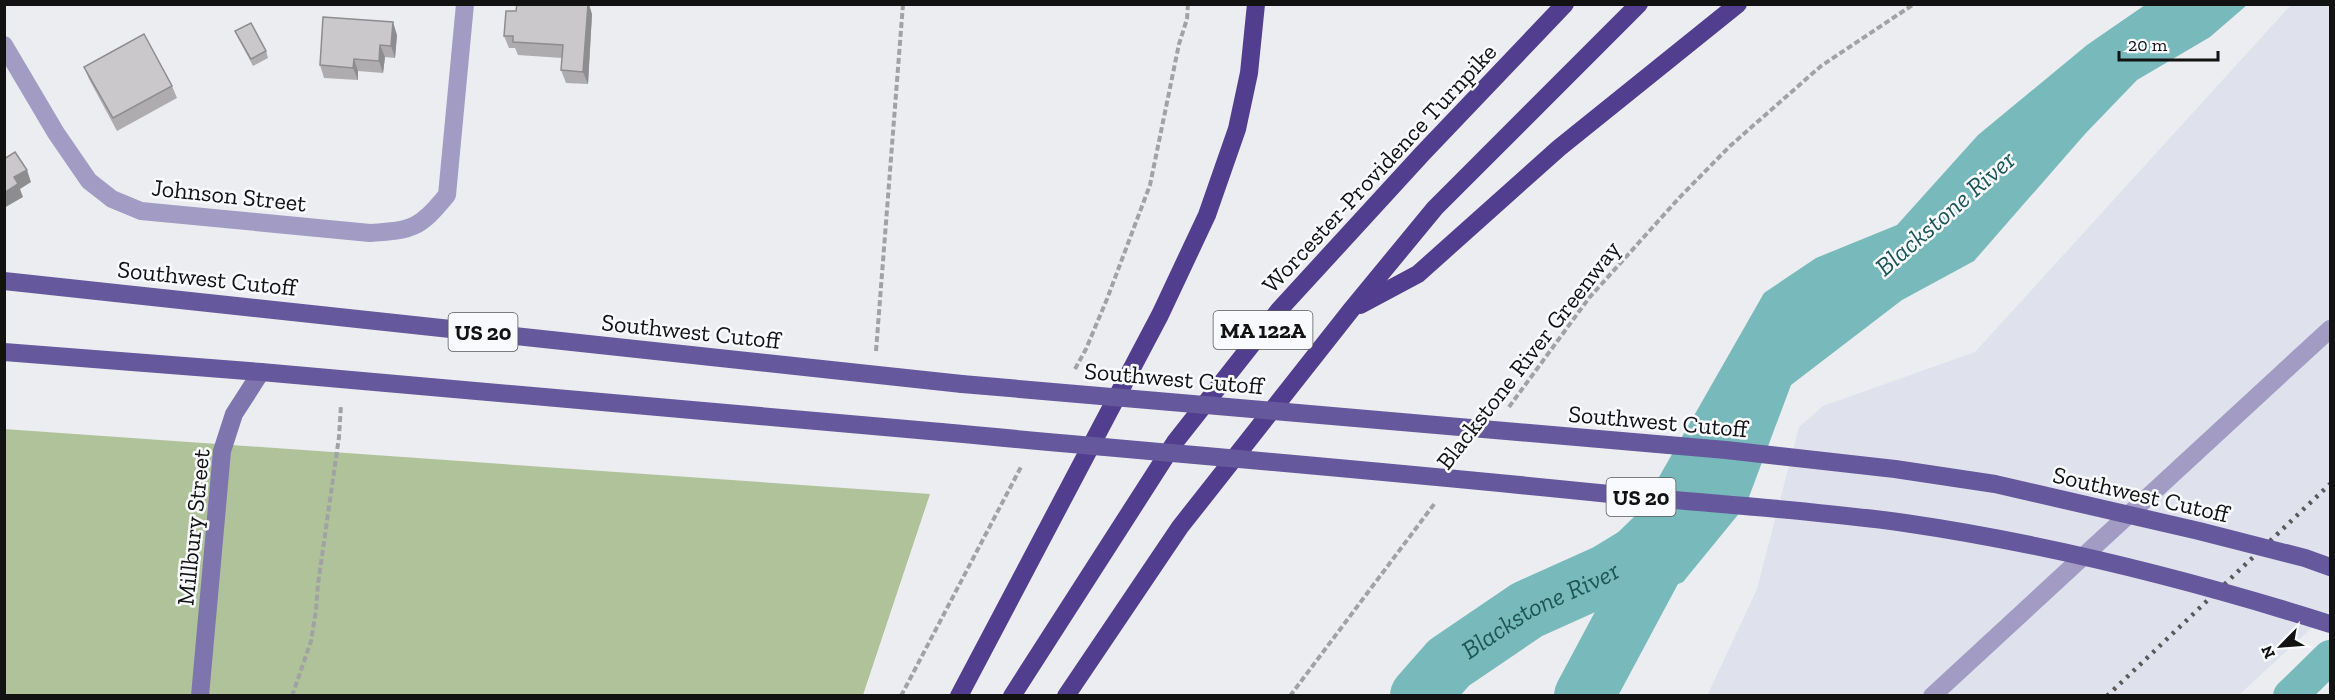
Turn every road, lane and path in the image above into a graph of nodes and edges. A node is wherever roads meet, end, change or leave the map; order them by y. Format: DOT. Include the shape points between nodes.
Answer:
graph roads {
  1 [pos="465,4"];
  2 [pos="903,4"];
  3 [pos="1188,4"];
  4 [pos="1256,4"];
  5 [pos="1565,4"];
  6 [pos="1639,4"];
  7 [pos="1738,4"];
  8 [pos="1914,4"];
  9 [pos="4,45"];
  10 [pos="4,281"];
  11 [pos="1351,310"];
  12 [pos="2331,329"];
  13 [pos="4,352"];
  14 [pos="1075,370"];
  15 [pos="261,372"];
  16 [pos="872,374"];
  17 [pos="343,379"];
  18 [pos="1503,415"];
  19 [pos="1024,462"];
  20 [pos="1439,499"];
  21 [pos="2331,567"];
  22 [pos="2331,624"];
  23 [pos="200,696"];
  24 [pos="292,696"];
  25 [pos="901,696"];
  26 [pos="960,696"];
  27 [pos="1012,696"];
  28 [pos="1066,696"];
  29 [pos="1290,696"];
  30 [pos="1932,696"];
  1 -- 9 [label="street, Johnson Street" via="447,195 428,218 406,230 370,233 141,211 112,199 89,181"];
  2 -- 16 [label="path" via="879,331"];
  3 -- 14 [label="path" via="1150,186"];
  4 -- 26 [label="highway" via="1249,73 1237,129 1208,215 1160,315"];
  5 -- 27 [label="highway, Worcester-Providence Turnpike / MA 122A" via="1279,310 1174,442"];
  6 -- 11 [label="highway, MA 122A" via="1436,208"];
  7 -- 11 [label="highway" via="1559,148 1418,274"];
  8 -- 18 [label="path, Blackstone River Greenway" via="1821,66 1730,146 1589,298"];
  10 -- 16 [label="main road, Southwest Cutoff / US 20"];
  11 -- 28 [label="highway, MA 122A" via="1180,527"];
  12 -- 30 [label="street"];
  13 -- 15 [label="main road, US 20"];
  15 -- 17 [label="main road, US 20"];
  15 -- 23 [label="main road, Millbury Street" via="234,414 222,451"];
  16 -- 21 [label="main road, Southwest Cutoff / US 20, bridge" via="1726,450 1895,469 1995,484 2199,531"];
  17 -- 22 [label="main road, US 20, bridge" via="1807,510 1908,524 2101,560"];
  17 -- 24 [label="path" via="316,610 311,641"];
  19 -- 25 [label="path"];
  20 -- 29 [label="path, Blackstone River Greenway"];
}
